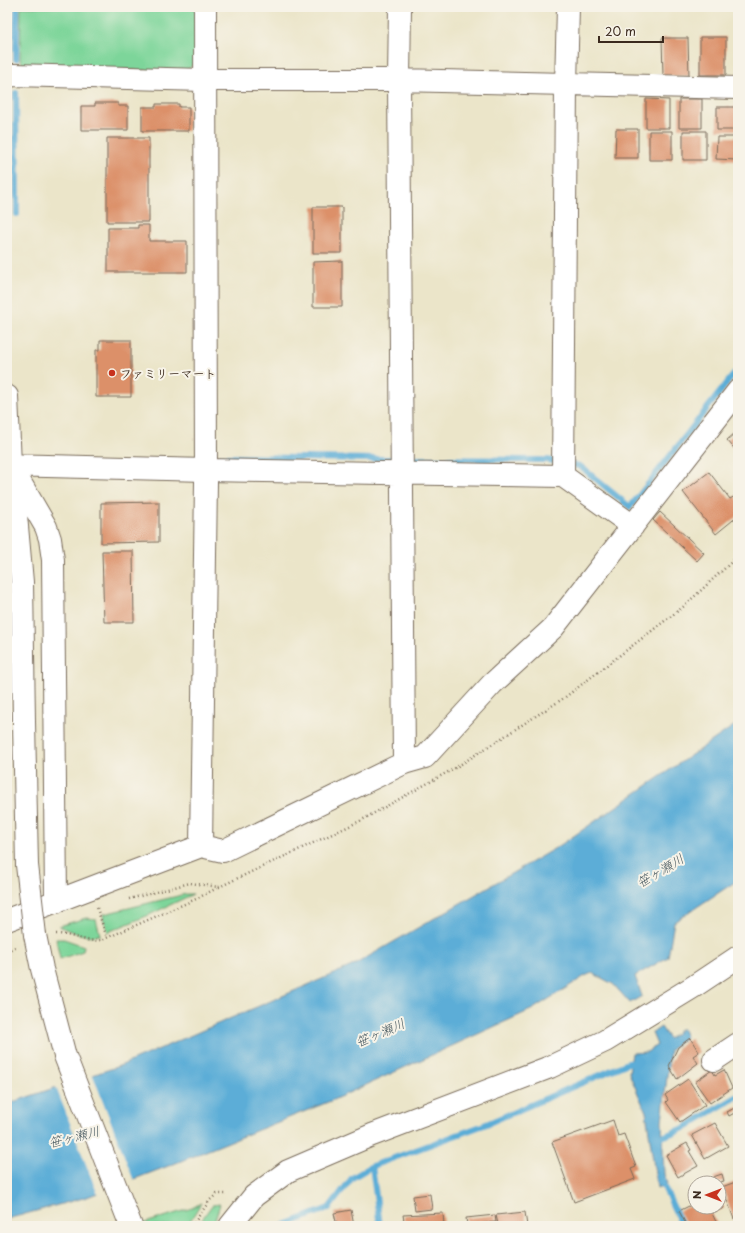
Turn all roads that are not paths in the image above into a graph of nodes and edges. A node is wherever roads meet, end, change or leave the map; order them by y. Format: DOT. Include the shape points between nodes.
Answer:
graph roads {
  1 [pos="205,7"];
  2 [pos="400,7"];
  3 [pos="568,7"];
  4 [pos="7,77"];
  5 [pos="205,80"];
  6 [pos="399,80"];
  7 [pos="566,84"];
  8 [pos="738,88"];
  9 [pos="738,391"];
  10 [pos="7,396"];
  11 [pos="402,465"];
  12 [pos="8,466"];
  13 [pos="563,467"];
  14 [pos="206,470"];
  15 [pos="633,526"];
  16 [pos="404,763"];
  17 [pos="202,846"];
  18 [pos="56,902"];
  19 [pos="7,920"];
  20 [pos="738,957"];
  21 [pos="738,1044"];
  22 [pos="714,1060"];
  23 [pos="131,1225"];
  24 [pos="230,1226"];
  1 -- 5 [label="street"];
  2 -- 6 [label="street"];
  3 -- 7 [label="street"];
  4 -- 5 [label="street" via="13,75"];
  5 -- 6 [label="street"];
  5 -- 14 [label="street"];
  6 -- 7 [label="street"];
  6 -- 11 [label="street"];
  7 -- 8 [label="street"];
  7 -- 13 [label="street"];
  9 -- 15 [label="street"];
  10 -- 12 [label="street"];
  11 -- 13 [label="street"];
  11 -- 14 [label="street"];
  11 -- 16 [label="street"];
  12 -- 14 [label="street"];
  12 -- 18 [label="street" via="46,527 53,560"];
  12 -- 23 [label="street, bridge" via="15,504 22,582 27,865 36,935 42,969 65,1056"];
  13 -- 15 [label="street"];
  14 -- 17 [label="street"];
  15 -- 16 [label="street" via="553,628 492,684 425,757"];
  16 -- 17 [label="street" via="223,850"];
  17 -- 18 [label="street"];
  18 -- 19 [label="street"];
  20 -- 24 [label="street" via="605,1041 550,1067 372,1135 288,1172 254,1196"];
  21 -- 22 [label="street"];
}
